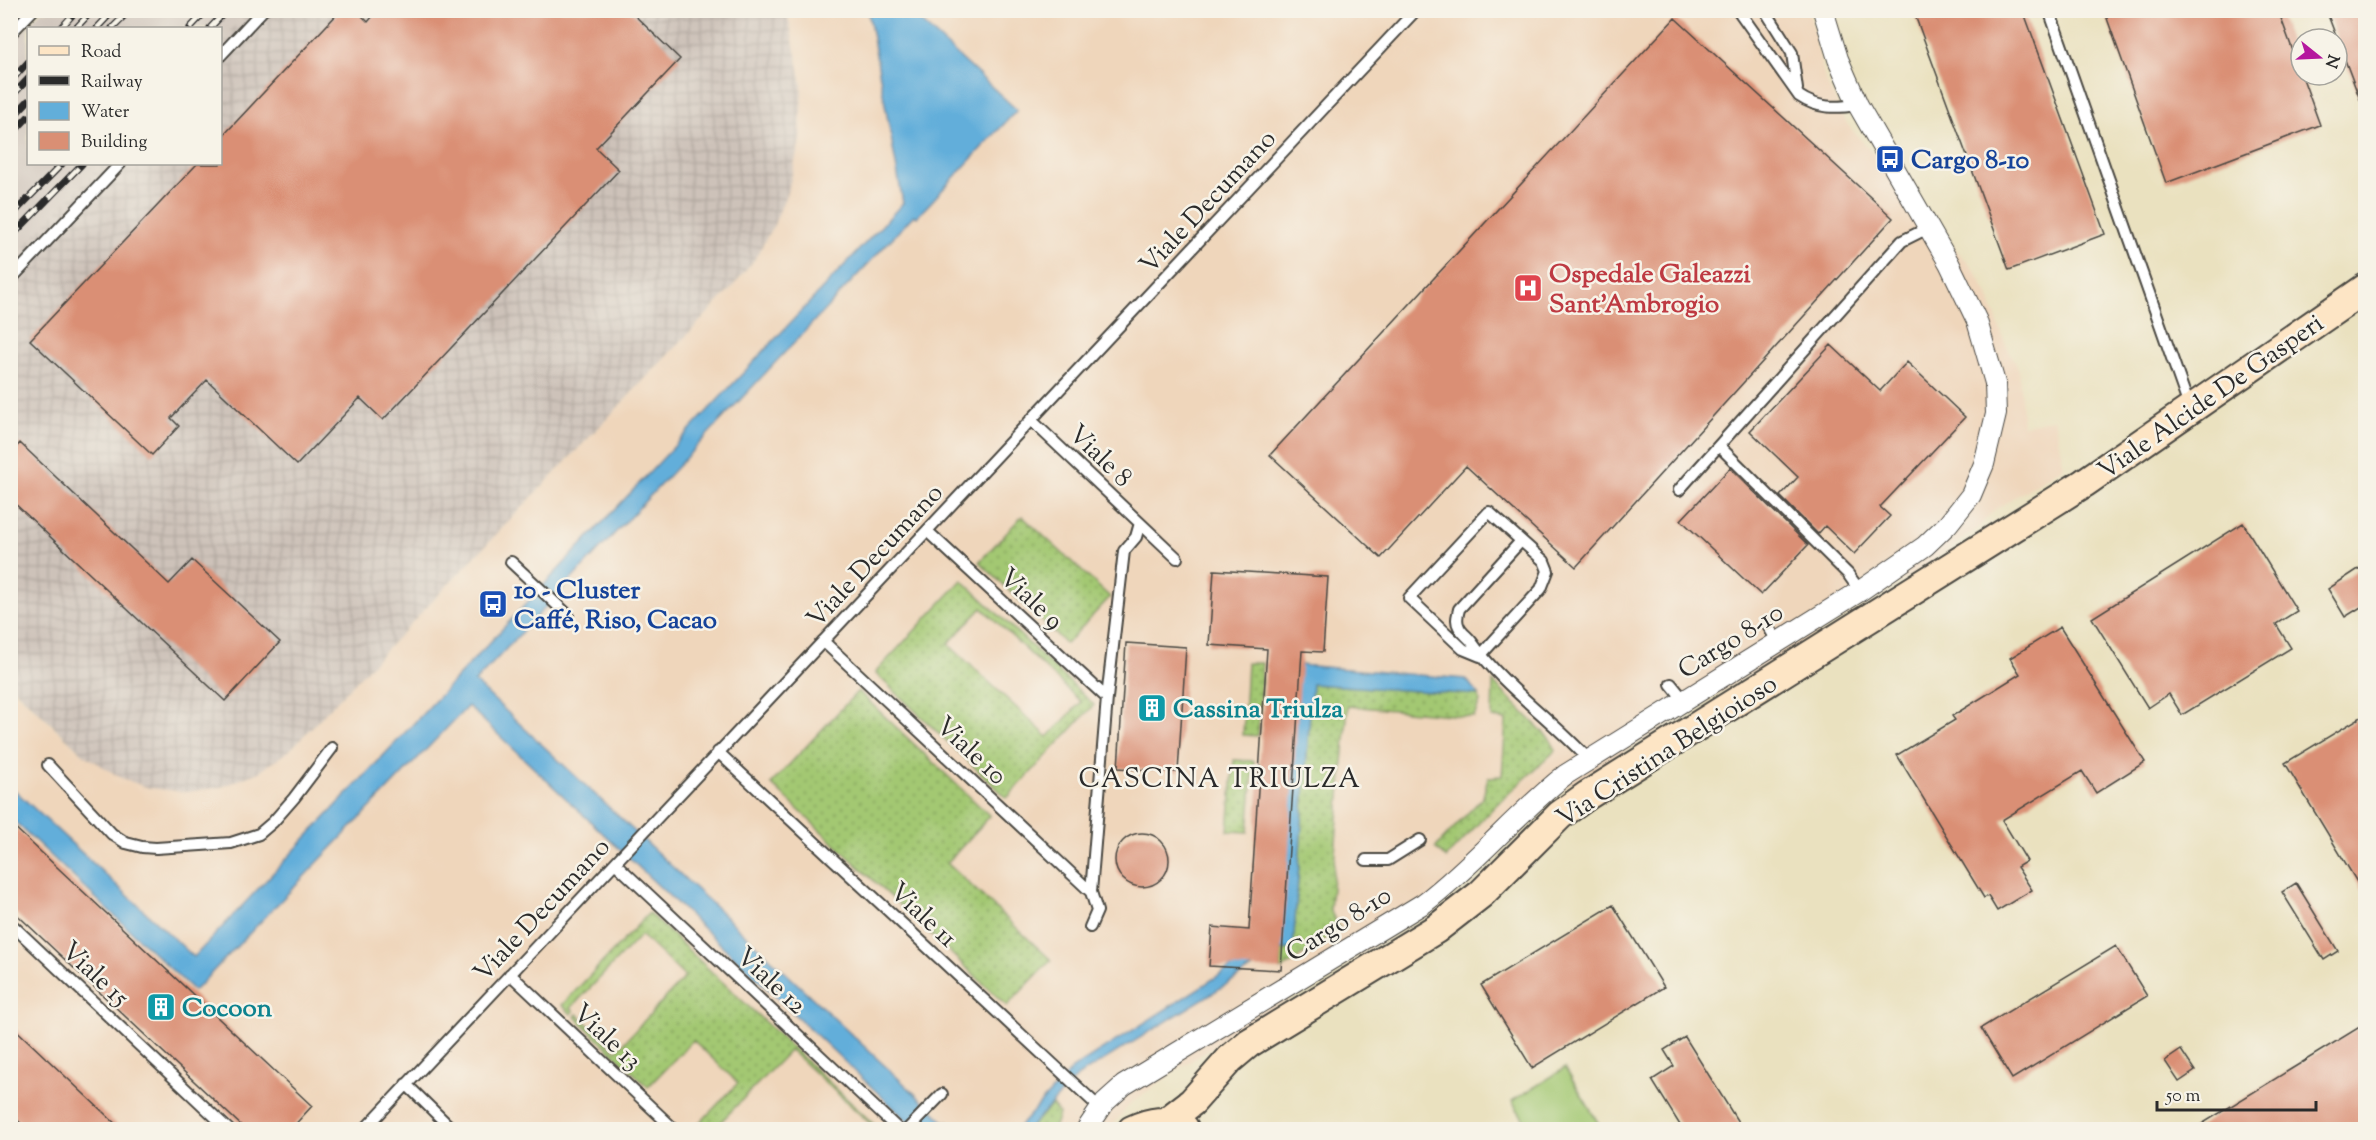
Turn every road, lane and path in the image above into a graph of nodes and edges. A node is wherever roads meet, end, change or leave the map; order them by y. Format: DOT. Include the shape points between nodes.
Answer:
graph roads {
  1 [pos="33,10"];
  2 [pos="263,10"];
  3 [pos="1416,10"];
  4 [pos="1738,10"];
  5 [pos="1766,10"];
  6 [pos="1823,10"];
  7 [pos="2049,10"];
  8 [pos="10,34"];
  9 [pos="222,54"];
  10 [pos="1799,96"];
  11 [pos="1858,105"];
  12 [pos="119,165"];
  13 [pos="1928,228"];
  14 [pos="10,280"];
  15 [pos="2366,288"];
  16 [pos="2191,411"];
  17 [pos="1031,420"];
  18 [pos="1719,446"];
  19 [pos="2084,483"];
  20 [pos="1679,490"];
  21 [pos="1140,523"];
  22 [pos="927,531"];
  23 [pos="1521,541"];
  24 [pos="1177,558"];
  25 [pos="512,562"];
  26 [pos="1860,591"];
  27 [pos="568,615"];
  28 [pos="1767,624"];
  29 [pos="823,641"];
  30 [pos="1778,643"];
  31 [pos="1480,656"];
  32 [pos="1671,684"];
  33 [pos="1107,698"];
  34 [pos="1684,700"];
  35 [pos="332,748"];
  36 [pos="718,752"];
  37 [pos="1589,760"];
  38 [pos="48,765"];
  39 [pos="1420,840"];
  40 [pos="1366,860"];
  41 [pos="615,862"];
  42 [pos="1091,892"];
  43 [pos="10,924"];
  44 [pos="1090,927"];
  45 [pos="510,974"];
  46 [pos="1210,1083"];
  47 [pos="406,1084"];
  48 [pos="942,1094"];
  49 [pos="1100,1108"];
  50 [pos="1177,1126"];
  51 [pos="230,1130"];
  52 [pos="364,1130"];
  53 [pos="453,1130"];
  54 [pos="675,1130"];
  55 [pos="899,1130"];
  56 [pos="907,1130"];
  57 [pos="1086,1130"];
  58 [pos="1132,1130"];
  59 [pos="1202,1130"];
  1 -- 8 [label="lane"];
  2 -- 9 [label="lane"];
  3 -- 17 [label="lane, Viale Decumano"];
  4 -- 10 [label="lane"];
  5 -- 10 [label="lane" via="1792,53"];
  6 -- 11 [label="street, Cargo 8-10"];
  7 -- 16 [label="lane"];
  10 -- 11 [label="lane" via="1825,107"];
  11 -- 13 [label="street, Cargo 8-10"];
  12 -- 14 [label="lane"];
  13 -- 18 [label="lane" via="1902,241"];
  13 -- 26 [label="street, Cargo 8-10" via="1977,321 1995,383 1996,414 1984,464 1971,495 1925,546"];
  15 -- 16 [label="street, Viale Alcide De Gasperi"];
  16 -- 19 [label="street, Viale Alcide De Gasperi"];
  17 -- 21 [label="lane, Viale 8"];
  17 -- 22 [label="lane, Viale Decumano"];
  18 -- 20 [label="lane"];
  18 -- 26 [label="lane" via="1848,574"];
  19 -- 46 [label="street, Via Cristina Belgioioso" via="1560,815 1481,894 1436,929 1249,1043"];
  21 -- 24 [label="lane, Viale 8"];
  21 -- 33 [label="lane" via="1136,537 1124,551"];
  22 -- 29 [label="lane, Viale Decumano"];
  22 -- 33 [label="lane, Viale 9"];
  23 -- 31 [label="lane" via="1460,609 1456,619"];
  23 -- 31 [label="lane" via="1546,564 1546,580"];
  23 -- 31 [label="lane" via="1489,512 1409,598 1463,649"];
  25 -- 27 [label="lane"];
  26 -- 30 [label="street, Cargo 8-10"];
  28 -- 30 [label="lane"];
  29 -- 36 [label="lane, Viale Decumano"];
  29 -- 42 [label="lane, Viale 10"];
  30 -- 34 [label="street, Cargo 8-10"];
  31 -- 37 [label="lane"];
  32 -- 34 [label="lane"];
  33 -- 42 [label="lane"];
  34 -- 37 [label="street, Cargo 8-10"];
  35 -- 38 [label="lane" via="294,798 259,834 231,843 156,848 126,843 112,834"];
  36 -- 41 [label="lane, Viale Decumano"];
  36 -- 49 [label="lane, Viale 11"];
  37 -- 49 [label="street, Cargo 8-10" via="1545,791 1424,903 1124,1085"];
  39 -- 40 [label="lane" via="1388,860"];
  41 -- 45 [label="lane, Viale Decumano"];
  41 -- 55 [label="lane, Viale 12"];
  42 -- 44 [label="lane" via="1097,911"];
  43 -- 51 [label="lane, Viale 15"];
  45 -- 47 [label="lane, Viale Decumano"];
  45 -- 54 [label="lane, Viale 13"];
  46 -- 50 [label="street, Via Cristina Belgioioso"];
  46 -- 59 [label="street, Via Cristina Belgioioso" via="1202,1108"];
  47 -- 52 [label="lane, Viale Decumano"];
  47 -- 53 [label="lane"];
  48 -- 56 [label="lane"];
  49 -- 57 [label="street, Cargo 8-10"];
  50 -- 58 [label="street" via="1149,1123"];
}
